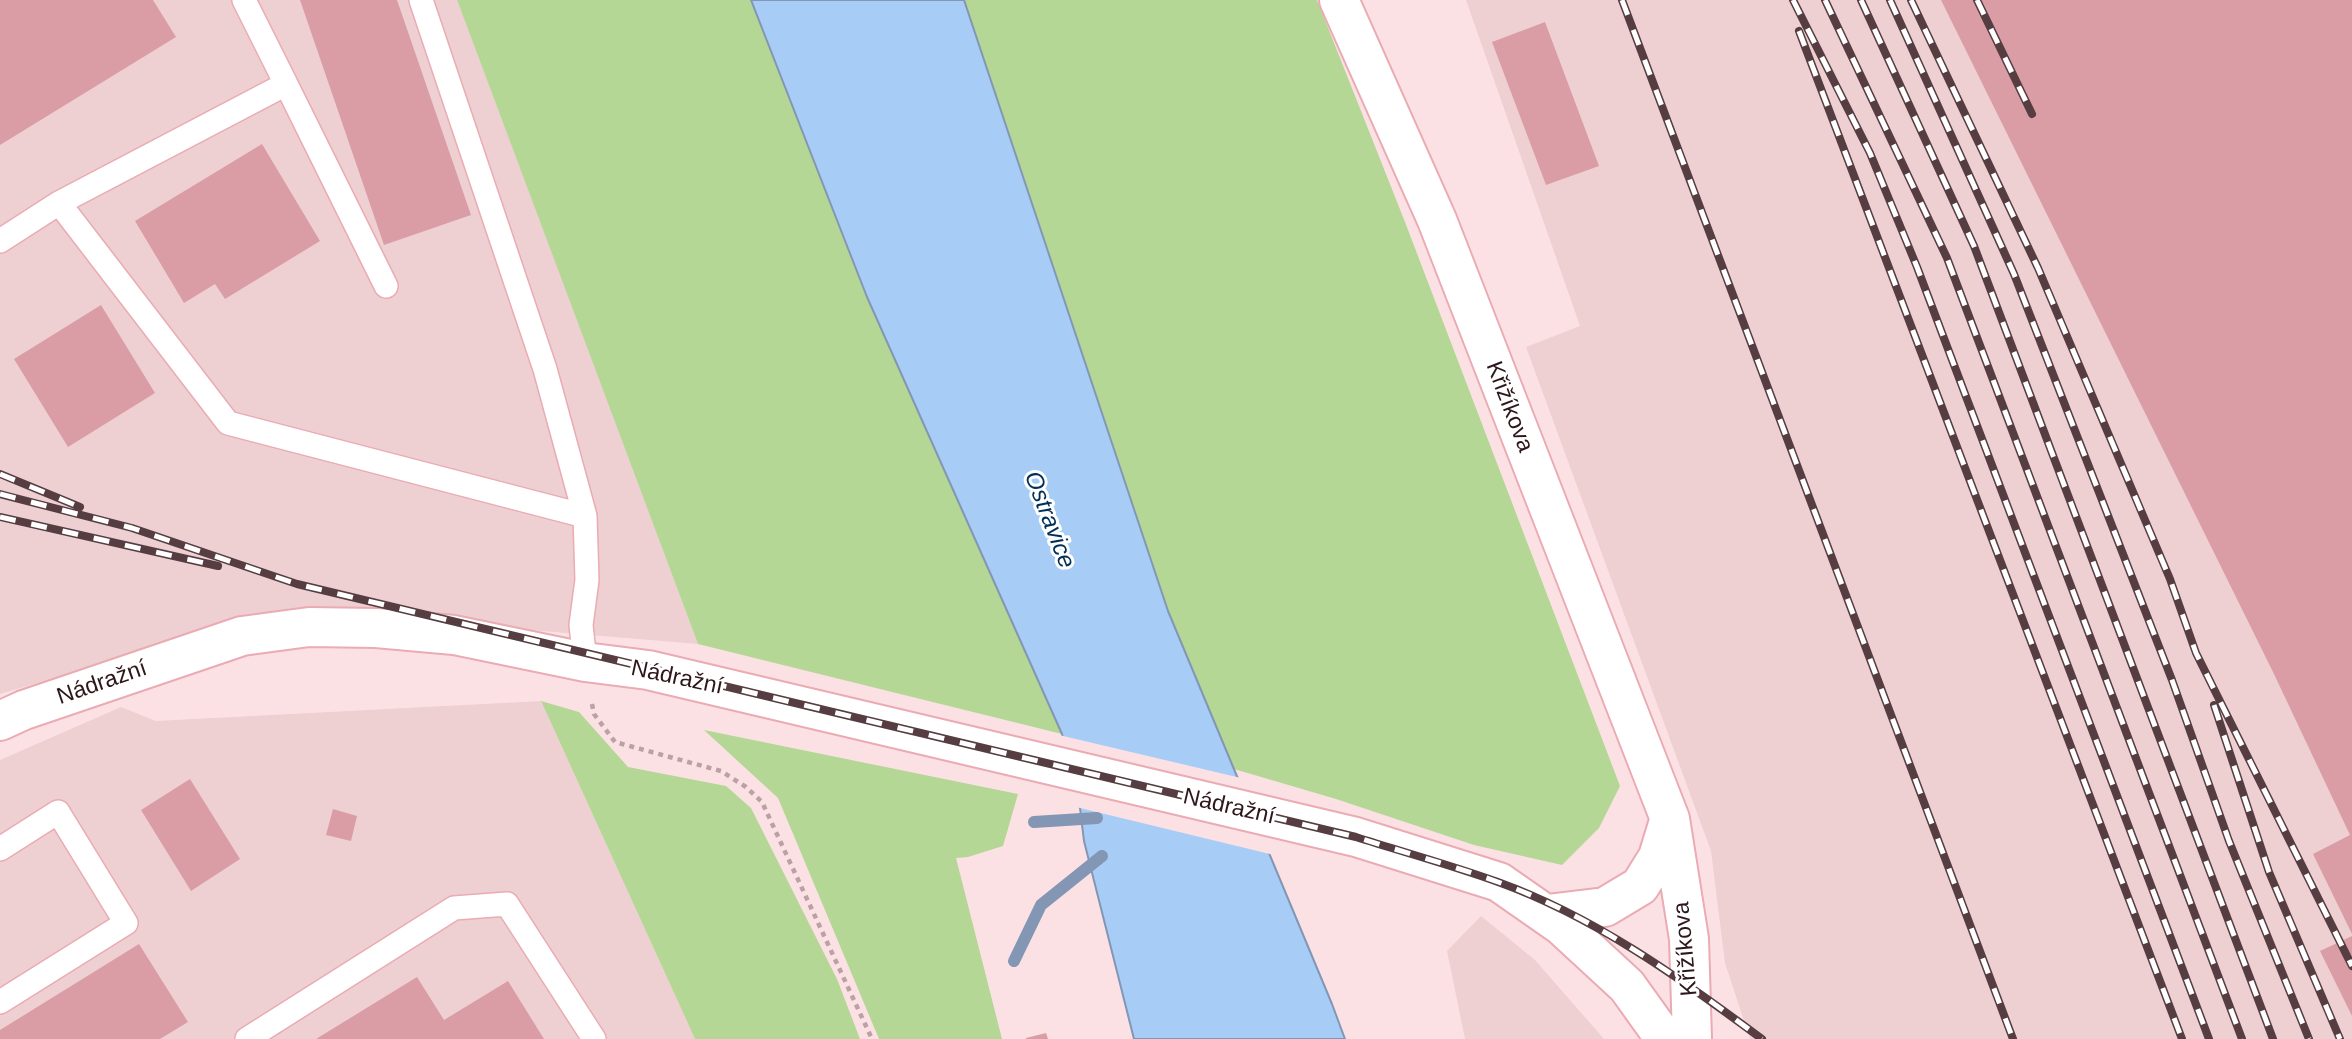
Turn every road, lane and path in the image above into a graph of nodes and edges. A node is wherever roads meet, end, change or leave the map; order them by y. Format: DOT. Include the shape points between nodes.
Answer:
graph roads {
  1 [pos="244,0"];
  2 [pos="421,0"];
  3 [pos="1339,0"];
  4 [pos="286,84"];
  5 [pos="59,203"];
  6 [pos="0,241"];
  7 [pos="386,286"];
  8 [pos="584,516"];
  9 [pos="584,662"];
  10 [pos="0,721"];
  11 [pos="1670,818"];
  12 [pos="1356,837"];
  13 [pos="0,849"];
  14 [pos="1547,915"];
  15 [pos="0,1002"];
  16 [pos="247,1039"];
  17 [pos="594,1039"];
  18 [pos="872,1039"];
  19 [pos="1665,1039"];
  20 [pos="1692,1039"];
  1 -- 4 [label="lane"];
  2 -- 8 [label="lane" via="545,369"];
  3 -- 11 [label="street, Křižíkova" via="1437,220"];
  4 -- 5 [label="lane"];
  4 -- 7 [label="lane"];
  5 -- 6 [label="lane"];
  5 -- 8 [label="lane" via="228,423"];
  8 -- 9 [label="lane"];
  9 -- 10 [label="street, Nádražní" via="454,635 310,627 243,636"];
  9 -- 12 [label="street, Nádražní" via="649,670"];
  9 -- 18 [label="path" via="594,714 615,742 721,771 762,802"];
  11 -- 14 [label="street, Křižíkova" via="1658,858 1640,886 1605,907"];
  11 -- 20 [label="street, Křižíkova" via="1689,939"];
  12 -- 14 [label="street, Křižíkova" via="1499,882"];
  13 -- 15 [label="lane" via="58,813 126,923"];
  14 -- 19 [label="street, Křižíkova" via="1627,986"];
  16 -- 17 [label="lane" via="454,908 508,904"];
}
